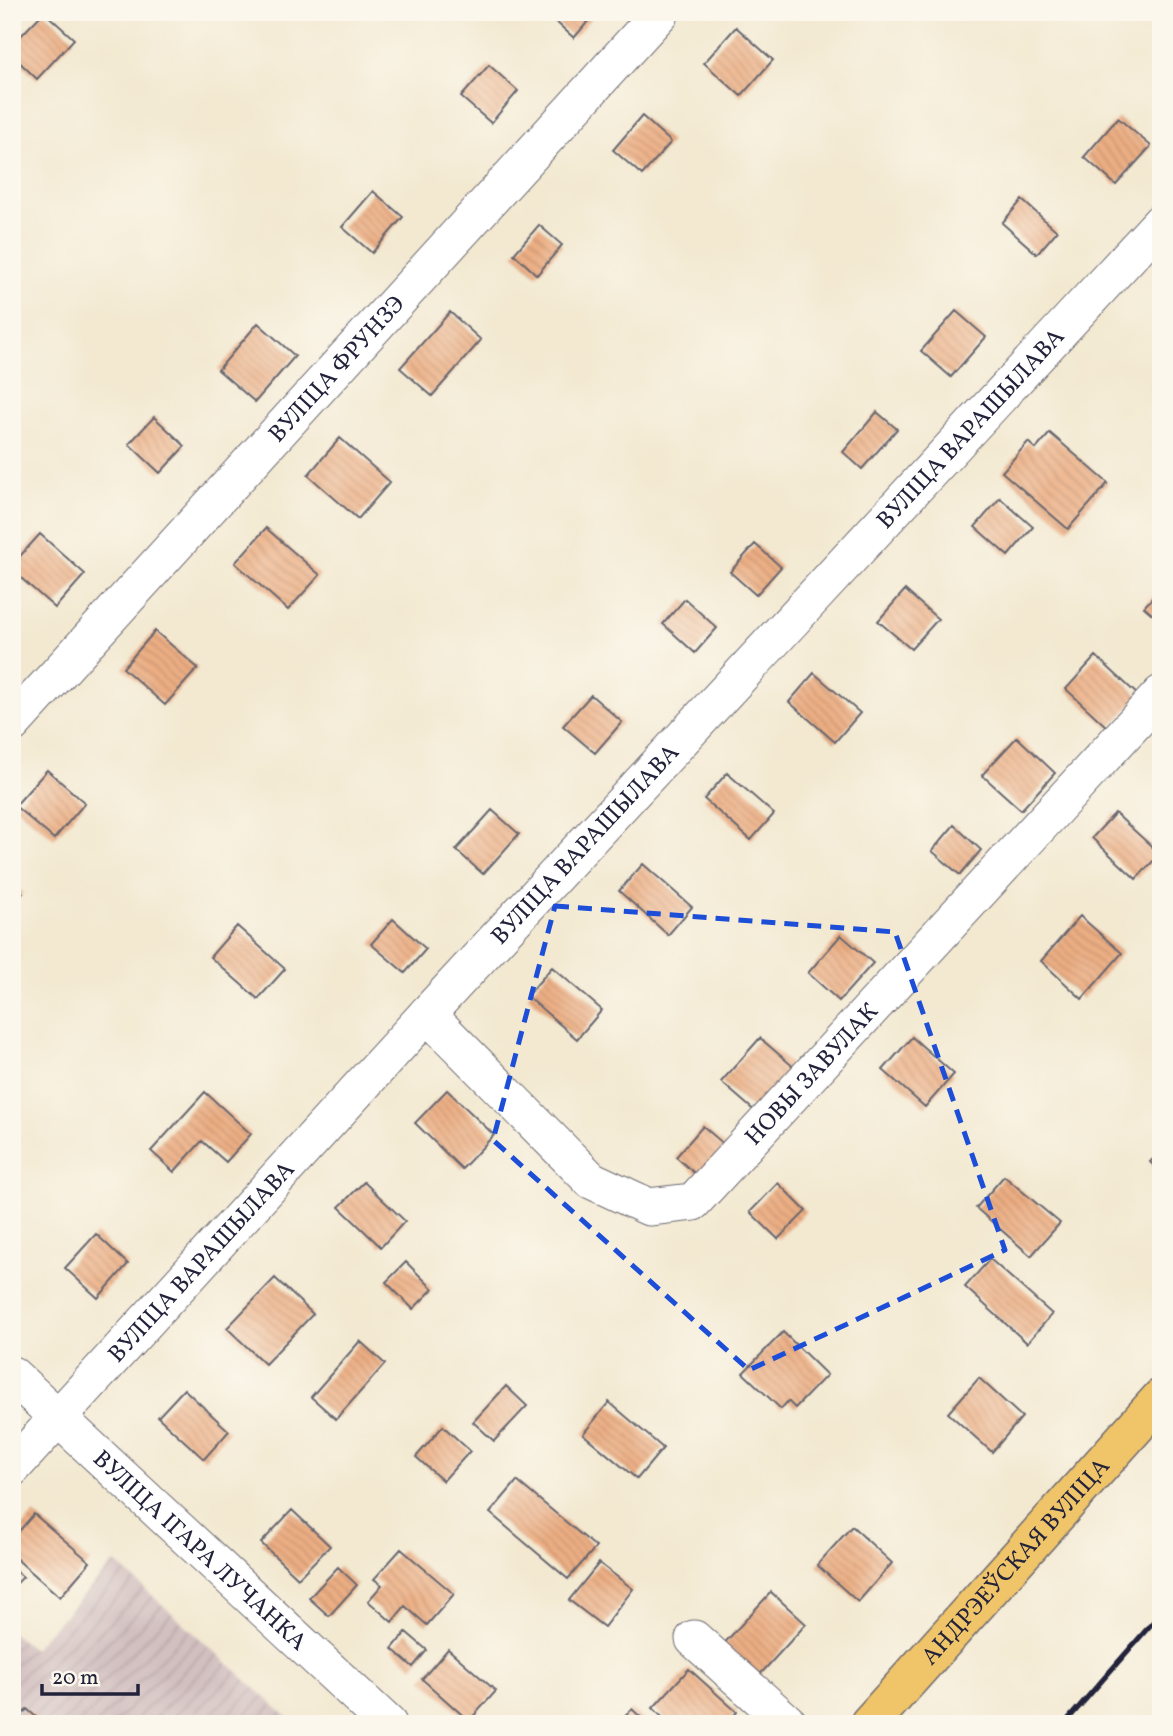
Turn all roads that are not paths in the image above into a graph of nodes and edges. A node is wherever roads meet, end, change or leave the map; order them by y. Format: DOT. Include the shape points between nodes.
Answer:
graph roads {
  1 [pos="661,12"];
  2 [pos="1161,222"];
  3 [pos="1161,694"];
  4 [pos="12,724"];
  5 [pos="427,1014"];
  6 [pos="12,1375"];
  7 [pos="1161,1398"];
  8 [pos="59,1419"];
  9 [pos="12,1468"];
  10 [pos="694,1639"];
  11 [pos="388,1724"];
  12 [pos="789,1724"];
  13 [pos="869,1724"];
  1 -- 4 [label="street, ВУЛІЦА ФРУНЗЭ"];
  2 -- 5 [label="street, ВУЛІЦА ВАРАШЫЛАВА"];
  3 -- 5 [label="street, НОВЫ ЗАВУЛАК" via="693,1202 649,1207 591,1180"];
  5 -- 8 [label="street, ВУЛІЦА ВАРАШЫЛАВА"];
  6 -- 8 [label="street, ВУЛІЦА ІГАРА ЛУЧАНКА"];
  7 -- 13 [label="main road, АНДРЭЕЎСКАЯ ВУЛІЦА"];
  8 -- 9 [label="street, ВУЛІЦА ВАРАШЫЛАВА"];
  8 -- 11 [label="street, ВУЛІЦА ІГАРА ЛУЧАНКА"];
  10 -- 12 [label="street"];
}
